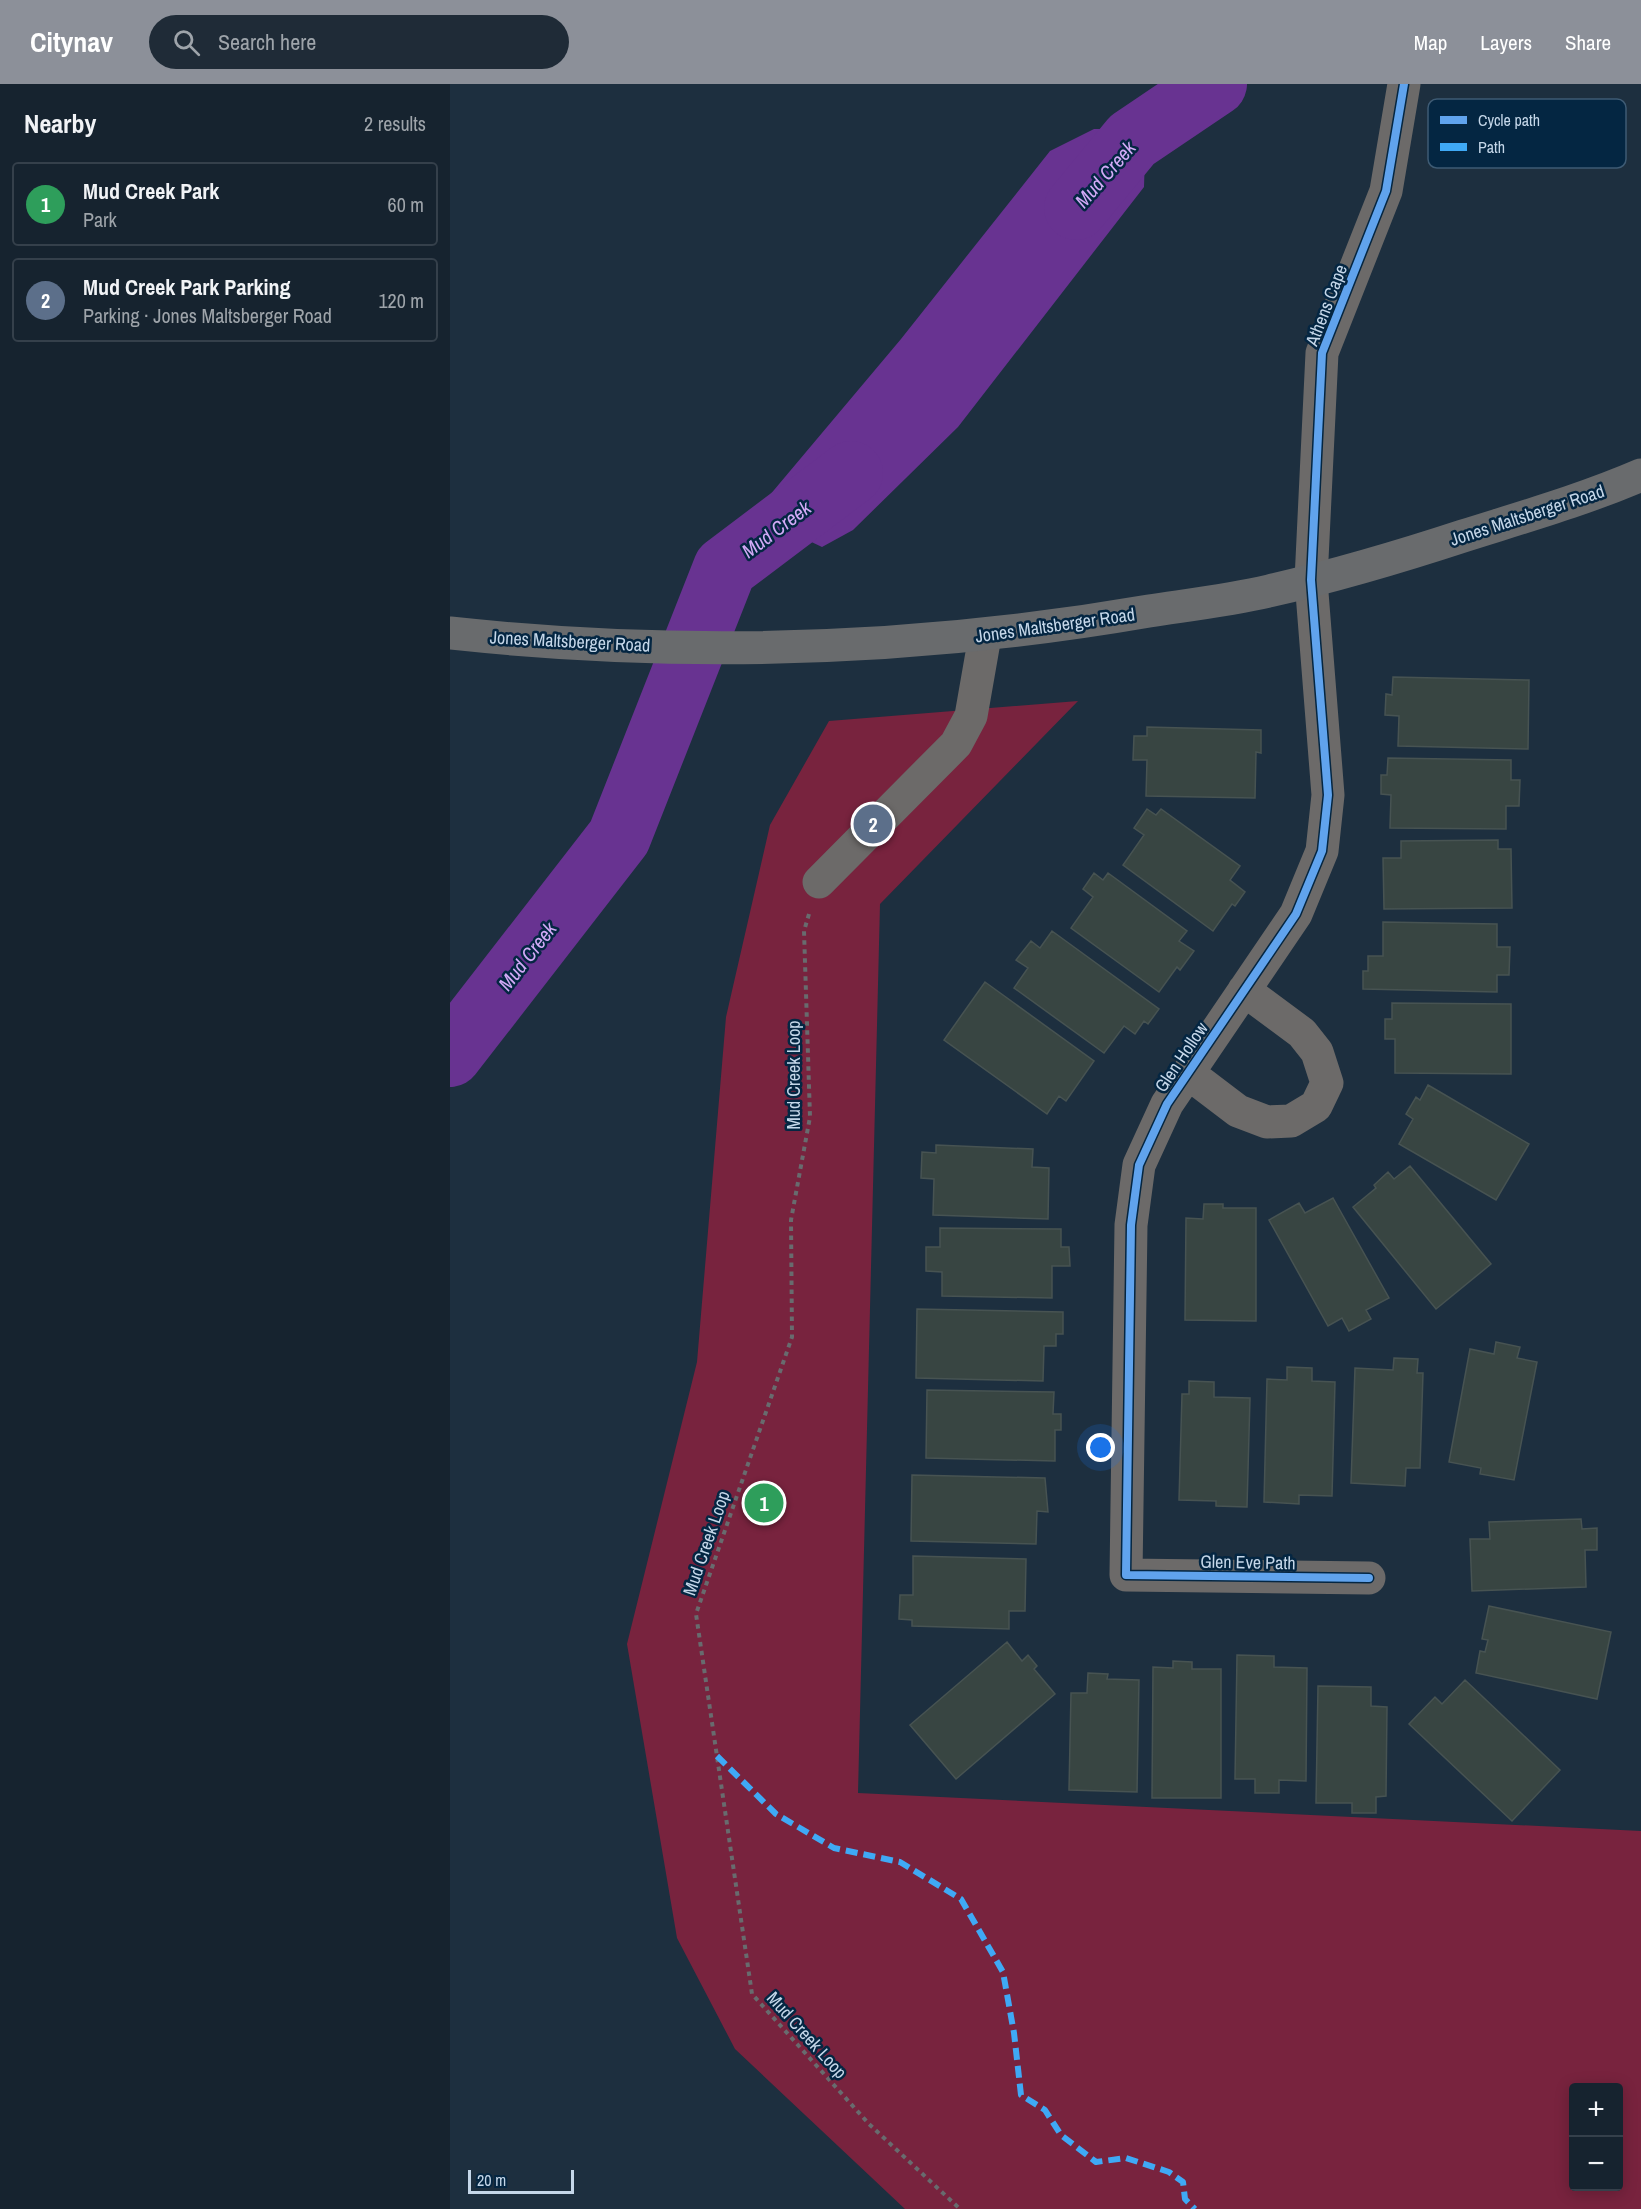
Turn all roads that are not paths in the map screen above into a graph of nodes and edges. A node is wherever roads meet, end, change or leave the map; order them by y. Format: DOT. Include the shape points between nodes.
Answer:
graph roads {
  1 [pos="1404,84"];
  2 [pos="1641,475"];
  3 [pos="1311,579"];
  4 [pos="450,633"];
  5 [pos="985,636"];
  6 [pos="819,882"];
  7 [pos="1244,990"];
  8 [pos="1188,1073"];
  9 [pos="1126,1575"];
  10 [pos="1369,1578"];
  1 -- 3 [label="street, Athens Cape" via="1386,191 1322,353"];
  2 -- 3 [label="main road, Jones Maltsberger Road" via="1598,494 1417,551"];
  3 -- 5 [label="main road, Jones Maltsberger Road" via="1256,593"];
  3 -- 7 [label="street, Glen Hollow" via="1328,795 1322,851 1296,914"];
  4 -- 5 [label="main road, Jones Maltsberger Road" via="651,646 839,646"];
  5 -- 6 [label="street" via="971,716 956,744"];
  7 -- 8 [label="street, Glen Hollow"];
  7 -- 8 [label="street" via="1302,1033 1317,1052 1327,1083 1316,1106 1290,1121 1267,1122 1238,1111"];
  8 -- 9 [label="street, Glen Hollow" via="1167,1104 1139,1165 1131,1225"];
  9 -- 10 [label="street, Glen Eve Path"];
}
